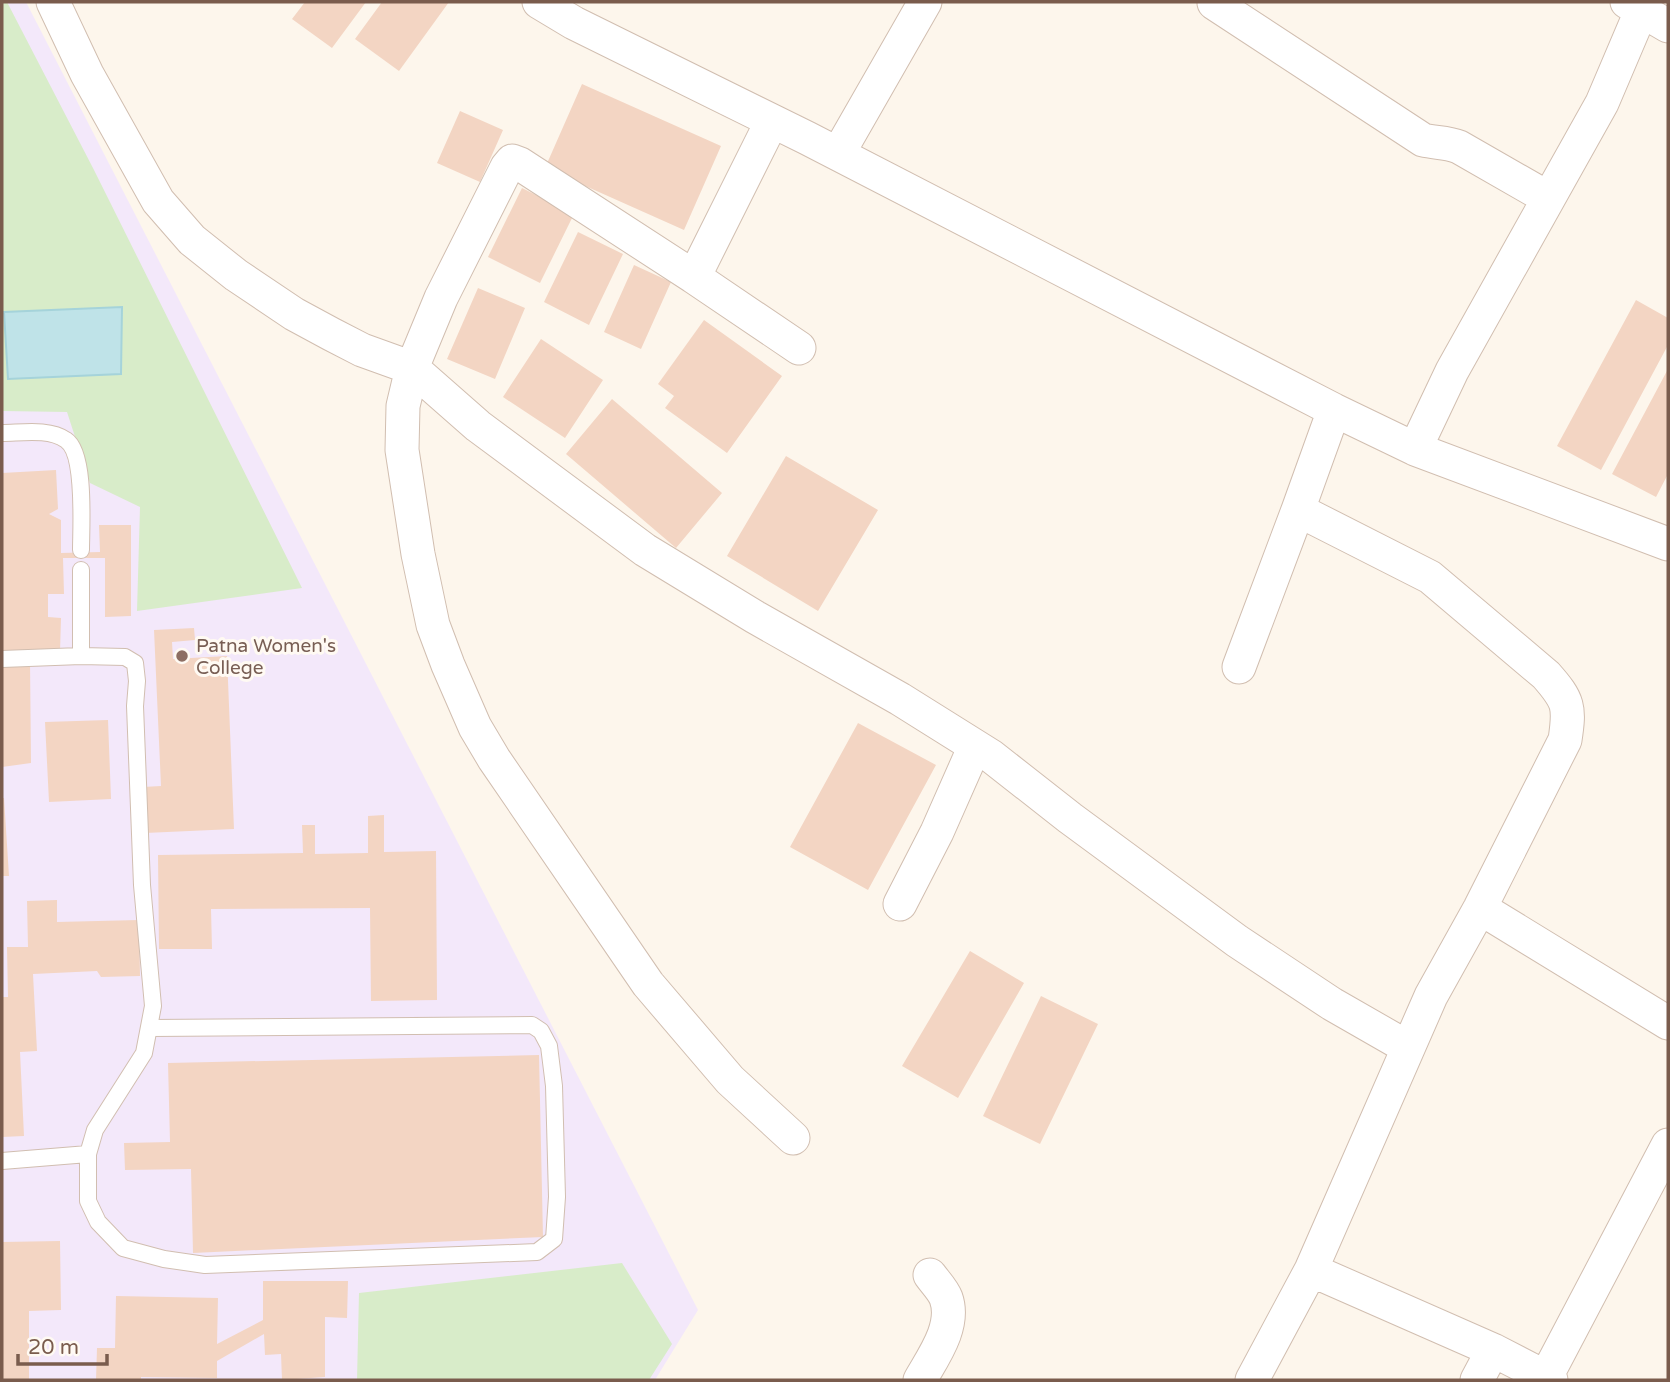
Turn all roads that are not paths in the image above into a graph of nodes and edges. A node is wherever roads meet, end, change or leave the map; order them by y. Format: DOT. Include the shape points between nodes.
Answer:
graph roads {
  1 [pos="53,2"];
  2 [pos="538,2"];
  3 [pos="925,2"];
  4 [pos="1214,3"];
  5 [pos="1645,10"];
  6 [pos="578,12"];
  7 [pos="772,121"];
  8 [pos="838,155"];
  9 [pos="1548,198"];
  10 [pos="694,277"];
  11 [pos="799,348"];
  12 [pos="412,368"];
  13 [pos="1334,410"];
  14 [pos="2,433"];
  15 [pos="1415,449"];
  16 [pos="1298,510"];
  17 [pos="1668,544"];
  18 [pos="81,550"];
  19 [pos="81,570"];
  20 [pos="81,656"];
  21 [pos="2,659"];
  22 [pos="1239,667"];
  23 [pos="975,746"];
  24 [pos="900,905"];
  25 [pos="1480,908"];
  26 [pos="1668,1023"];
  27 [pos="150,1028"];
  28 [pos="1407,1046"];
  29 [pos="793,1138"];
  30 [pos="1668,1145"];
  31 [pos="88,1154"];
  32 [pos="2,1161"];
  33 [pos="1311,1270"];
  34 [pos="930,1275"];
  35 [pos="1493,1350"];
  36 [pos="1548,1379"];
  37 [pos="920,1380"];
  38 [pos="1252,1380"];
  39 [pos="1477,1380"];
  1 -- 12 [label="street" via="87,74 158,201 192,240 294,314 362,350"];
  2 -- 6 [label="street"];
  3 -- 8 [label="street"];
  4 -- 9 [label="street" via="1423,140 1459,147"];
  5 -- 9 [label="street" via="1602,103"];
  6 -- 7 [label="street"];
  7 -- 8 [label="street"];
  7 -- 10 [label="street"];
  8 -- 13 [label="street"];
  9 -- 15 [label="street" via="1452,371"];
  10 -- 11 [label="street"];
  10 -- 12 [label="street" via="512,161 441,298"];
  12 -- 23 [label="street" via="478,426 645,550"];
  12 -- 29 [label="street" via="403,406 402,450 418,554 433,625 475,727 648,984 730,1080"];
  13 -- 15 [label="street"];
  13 -- 16 [label="street"];
  14 -- 18 [label="lane" via="42,433 66,439 76,451"];
  15 -- 17 [label="street"];
  16 -- 22 [label="street"];
  16 -- 25 [label="street" via="1430,577 1561,692 1569,712 1565,740"];
  19 -- 20 [label="lane"];
  20 -- 21 [label="lane"];
  20 -- 27 [label="lane" via="125,657 135,663 141,872 153,1006"];
  23 -- 24 [label="street"];
  23 -- 28 [label="street" via="1237,941 1332,1004"];
  25 -- 26 [label="street"];
  25 -- 28 [label="street"];
  27 -- 31 [label="lane" via="144,1053 95,1130"];
  27 -- 31 [label="lane" via="532,1026 541,1031 549,1046 554,1086 554,1239 537,1252 205,1265 164,1259 122,1248 98,1223 88,1201"];
  28 -- 33 [label="street"];
  30 -- 36 [label="street"];
  31 -- 32 [label="lane"];
  33 -- 35 [label="street"];
  33 -- 38 [label="street"];
  34 -- 37 [label="street" via="946,1298 948,1320"];
  35 -- 36 [label="street"];
  35 -- 39 [label="street"];
}
